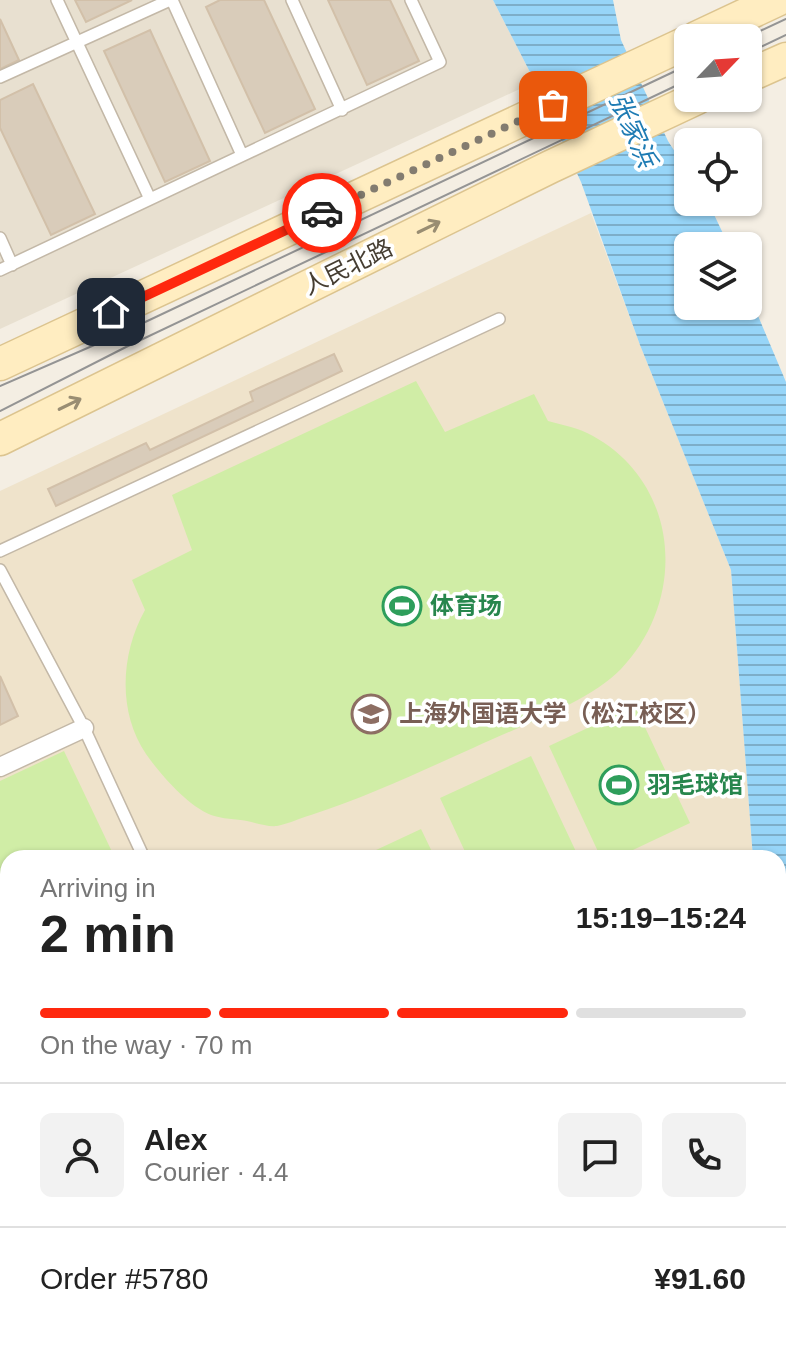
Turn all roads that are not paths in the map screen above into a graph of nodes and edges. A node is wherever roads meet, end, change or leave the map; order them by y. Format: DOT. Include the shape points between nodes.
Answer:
graph roads {
  1 [pos="57,0"];
  2 [pos="171,0"];
  3 [pos="292,0"];
  4 [pos="411,0"];
  5 [pos="777,0"];
  6 [pos="726,24"];
  7 [pos="77,42"];
  8 [pos="674,48"];
  9 [pos="786,59"];
  10 [pos="762,70"];
  11 [pos="0,77"];
  12 [pos="674,109"];
  13 [pos="342,110"];
  14 [pos="242,155"];
  15 [pos="150,199"];
  16 [pos="0,238"];
  17 [pos="12,265"];
  18 [pos="0,270"];
  19 [pos="499,319"];
  20 [pos="0,364"];
  21 [pos="0,439"];
  22 [pos="0,551"];
  23 [pos="0,570"];
  24 [pos="84,728"];
  25 [pos="0,767"];
  26 [pos="140,850"];
  1 -- 7 [label="lane"];
  2 -- 7 [label="lane"];
  2 -- 14 [label="lane"];
  3 -- 13 [label="lane"];
  4 -- 13 [label="lane" via="440,62"];
  5 -- 6 [label="main road"];
  7 -- 11 [label="lane"];
  7 -- 15 [label="lane"];
  8 -- 20 [label="main road"];
  9 -- 10 [label="main road"];
  21 -- 12 [label="main road, 人民北路, one-way"];
  13 -- 14 [label="lane"];
  14 -- 15 [label="lane"];
  15 -- 17 [label="lane"];
  16 -- 17 [label="lane"];
  17 -- 18 [label="lane"];
  19 -- 22 [label="lane"];
  23 -- 24 [label="lane"];
  24 -- 25 [label="street"];
  24 -- 26 [label="lane"];
}
